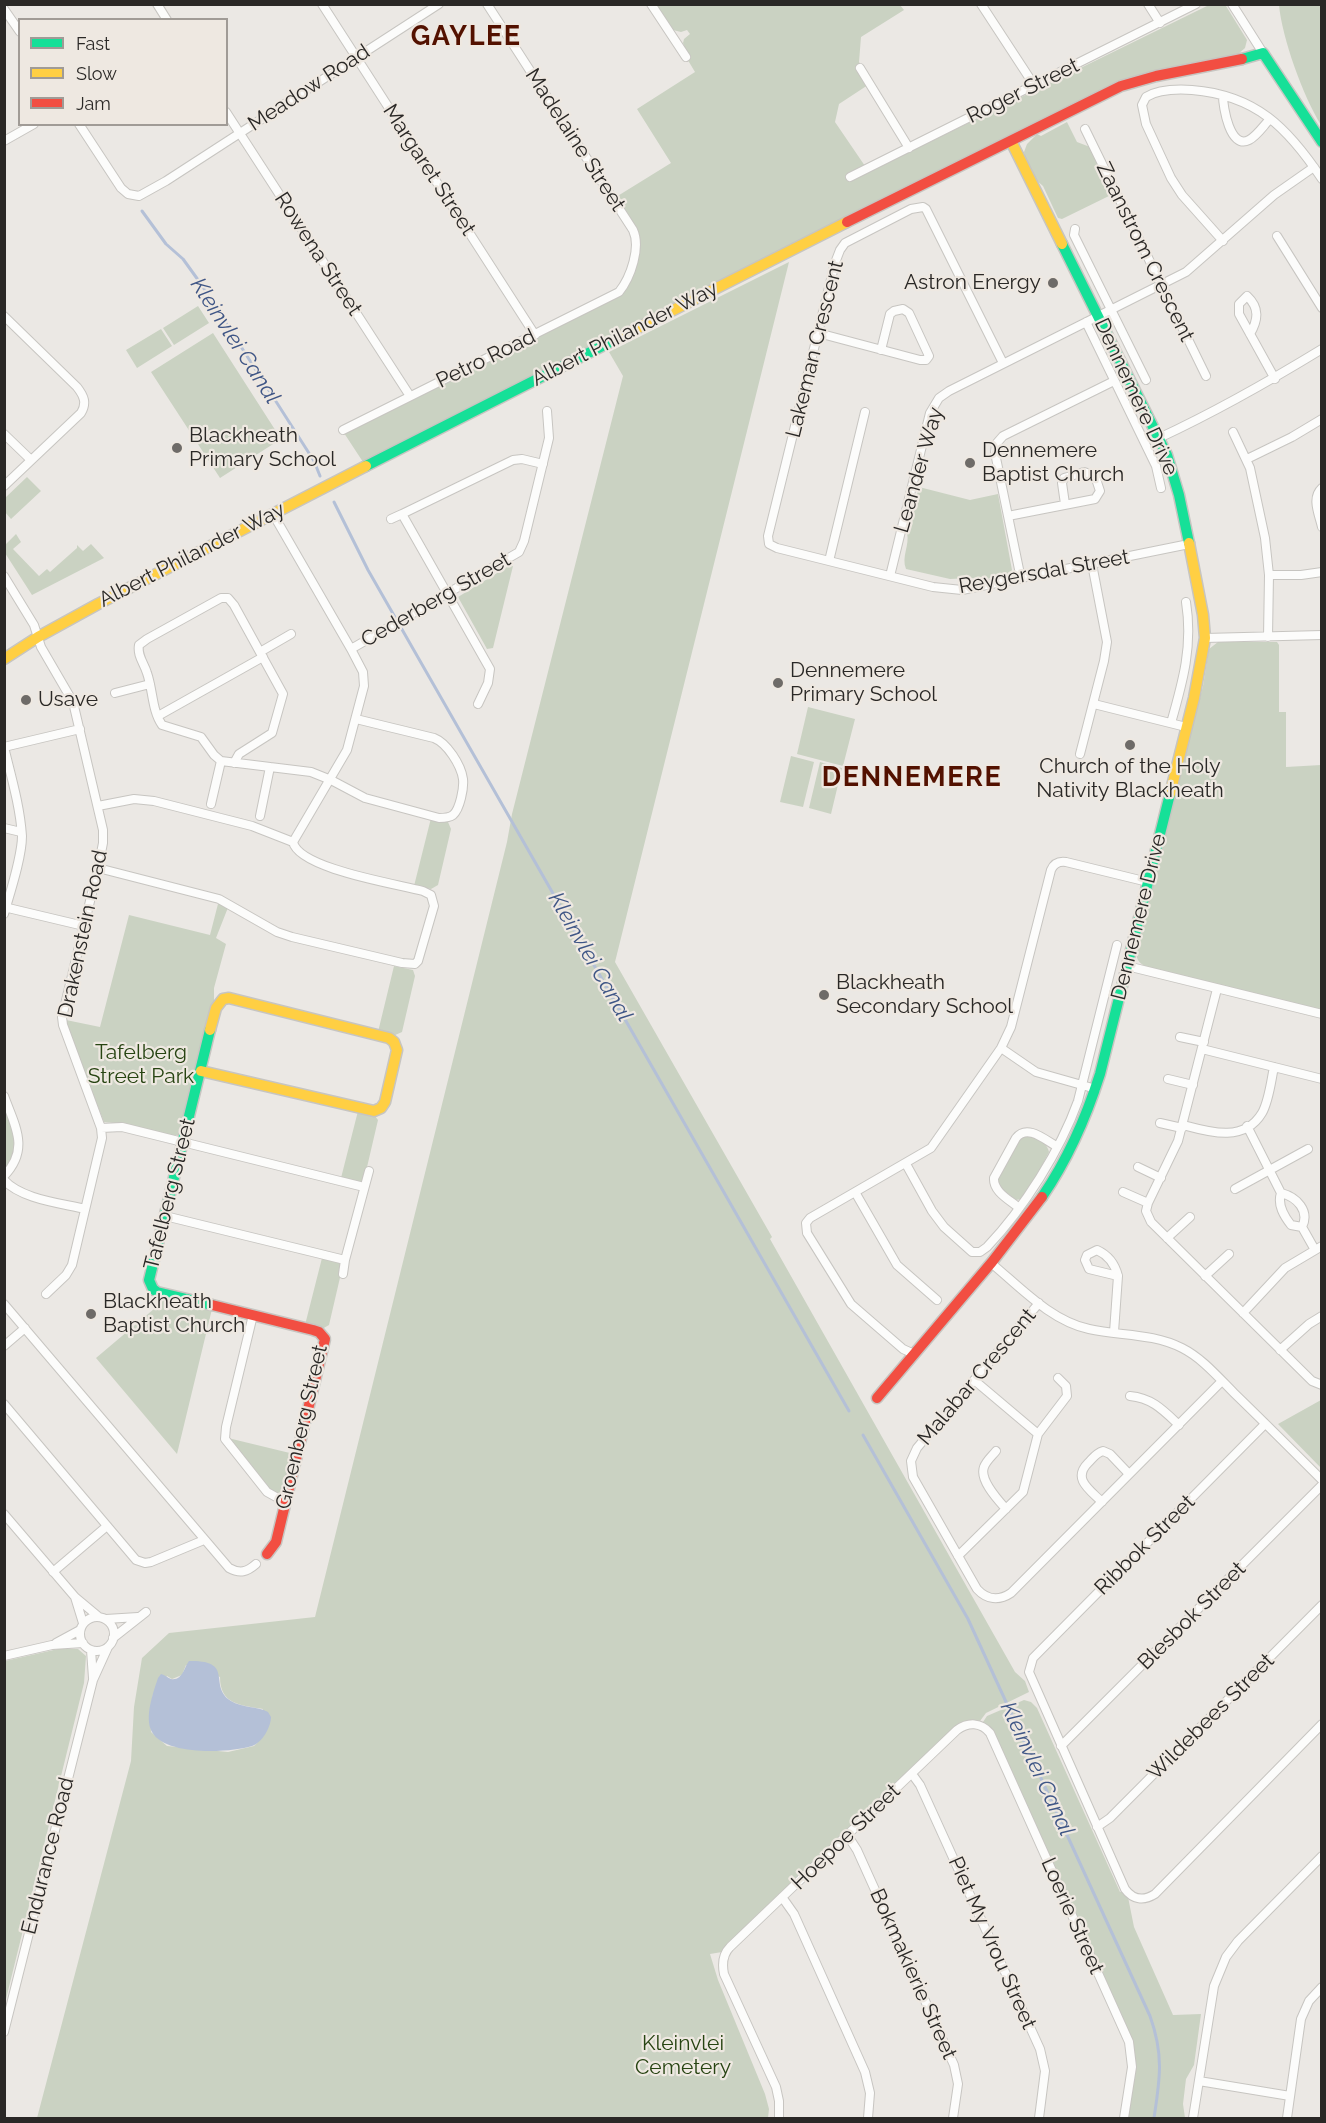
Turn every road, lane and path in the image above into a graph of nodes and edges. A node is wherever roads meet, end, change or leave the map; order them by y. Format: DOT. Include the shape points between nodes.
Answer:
graph roads {
  1 [pos="157,4"];
  2 [pos="322,4"];
  3 [pos="439,4"];
  4 [pos="487,4"];
  5 [pos="651,4"];
  6 [pos="981,4"];
  7 [pos="1148,4"];
  8 [pos="1196,4"];
  9 [pos="1232,4"];
  10 [pos="4,9"];
  11 [pos="166,18"];
  12 [pos="1160,23"];
  13 [pos="18,29"];
  14 [pos="1263,53"];
  15 [pos="356,57"];
  16 [pos="686,57"];
  17 [pos="860,68"];
  18 [pos="1034,85"];
  19 [pos="1223,96"];
  20 [pos="228,115"];
  21 [pos="1270,118"];
  22 [pos="30,126"];
  23 [pos="80,126"];
  24 [pos="1085,129"];
  25 [pos="240,132"];
  26 [pos="4,141"];
  27 [pos="1011,141"];
  28 [pos="1322,142"];
  29 [pos="909,148"];
  30 [pos="1314,167"];
  31 [pos="850,177"];
  32 [pos="1322,179"];
  33 [pos="1075,229"];
  34 [pos="1277,236"];
  35 [pos="1223,241"];
  36 [pos="625,283"];
  37 [pos="1161,285"];
  38 [pos="1322,308"];
  39 [pos="1111,310"];
  40 [pos="4,316"];
  41 [pos="1098,316"];
  42 [pos="1086,322"];
  43 [pos="818,333"];
  44 [pos="1250,333"];
  45 [pos="535,334"];
  46 [pos="1322,349"];
  47 [pos="881,350"];
  48 [pos="1003,363"];
  49 [pos="1206,376"];
  50 [pos="1275,379"];
  51 [pos="1146,380"];
  52 [pos="1114,381"];
  53 [pos="410,396"];
  54 [pos="547,411"];
  55 [pos="865,412"];
  56 [pos="1322,419"];
  57 [pos="343,430"];
  58 [pos="1233,432"];
  59 [pos="4,434"];
  60 [pos="1159,438"];
  61 [pos="1247,459"];
  62 [pos="31,460"];
  63 [pos="543,464"];
  64 [pos="4,486"];
  65 [pos="1161,488"];
  66 [pos="1322,488"];
  67 [pos="1065,504"];
  68 [pos="1320,513"];
  69 [pos="273,514"];
  70 [pos="402,514"];
  71 [pos="1008,516"];
  72 [pos="391,519"];
  73 [pos="1322,527"];
  74 [pos="768,536"];
  75 [pos="1189,544"];
  76 [pos="829,561"];
  77 [pos="1092,564"];
  78 [pos="1322,572"];
  79 [pos="1269,575"];
  80 [pos="4,576"];
  81 [pos="890,576"];
  82 [pos="1021,579"];
  83 [pos="448,593"];
  84 [pos="1186,602"];
  85 [pos="291,634"];
  86 [pos="1322,635"];
  87 [pos="38,637"];
  88 [pos="1268,637"];
  89 [pos="1205,638"];
  90 [pos="351,649"];
  91 [pos="261,655"];
  92 [pos="4,659"];
  93 [pos="150,684"];
  94 [pos="115,693"];
  95 [pos="478,704"];
  96 [pos="1094,704"];
  97 [pos="158,716"];
  98 [pos="356,719"];
  99 [pos="1171,723"];
  100 [pos="1186,727"];
  101 [pos="80,729"];
  102 [pos="4,747"];
  103 [pos="1080,754"];
  104 [pos="221,761"];
  105 [pos="234,764"];
  106 [pos="270,767"];
  107 [pos="331,780"];
  108 [pos="211,804"];
  109 [pos="98,806"];
  110 [pos="260,816"];
  111 [pos="4,828"];
  112 [pos="21,832"];
  113 [pos="293,842"];
  114 [pos="98,868"];
  115 [pos="1148,882"];
  116 [pos="5,910"];
  117 [pos="84,926"];
  118 [pos="1117,945"];
  119 [pos="1127,966"];
  120 [pos="1217,989"];
  121 [pos="1322,1014"];
  122 [pos="1180,1037"];
  123 [pos="1203,1046"];
  124 [pos="1001,1048"];
  125 [pos="1274,1067"];
  126 [pos="201,1071"];
  127 [pos="1168,1079"];
  128 [pos="1322,1079"];
  129 [pos="1082,1085"];
  130 [pos="1193,1085"];
  131 [pos="1096,1089"];
  132 [pos="4,1096"];
  133 [pos="1160,1123"];
  134 [pos="1183,1126"];
  135 [pos="1247,1126"];
  136 [pos="101,1128"];
  137 [pos="183,1142"];
  138 [pos="1056,1146"];
  139 [pos="1308,1149"];
  140 [pos="906,1164"];
  141 [pos="1138,1167"];
  142 [pos="1269,1170"];
  143 [pos="369,1171"];
  144 [pos="4,1178"];
  145 [pos="1161,1178"];
  146 [pos="364,1187"];
  147 [pos="1235,1189"];
  148 [pos="855,1192"];
  149 [pos="1122,1192"];
  150 [pos="1281,1193"];
  151 [pos="1148,1203"];
  152 [pos="1019,1208"];
  153 [pos="85,1209"];
  154 [pos="165,1216"];
  155 [pos="1190,1217"];
  156 [pos="1302,1227"];
  157 [pos="1167,1238"];
  158 [pos="1318,1248"];
  159 [pos="1228,1254"];
  160 [pos="345,1260"];
  161 [pos="992,1263"];
  162 [pos="343,1274"];
  163 [pos="1118,1276"];
  164 [pos="1205,1276"];
  165 [pos="150,1285"];
  166 [pos="46,1294"];
  167 [pos="937,1300"];
  168 [pos="1039,1303"];
  169 [pos="4,1304"];
  170 [pos="1243,1313"];
  171 [pos="253,1315"];
  172 [pos="1322,1316"];
  173 [pos="25,1328"];
  174 [pos="1114,1332"];
  175 [pos="4,1346"];
  176 [pos="1280,1350"];
  177 [pos="914,1354"];
  178 [pos="1058,1378"];
  179 [pos="974,1380"];
  180 [pos="1222,1381"];
  181 [pos="1322,1385"];
  182 [pos="1130,1396"];
  183 [pos="877,1398"];
  184 [pos="4,1404"];
  185 [pos="1265,1424"];
  186 [pos="1179,1425"];
  187 [pos="1038,1434"];
  188 [pos="996,1451"];
  189 [pos="1129,1474"];
  190 [pos="1322,1480"];
  191 [pos="1322,1485"];
  192 [pos="285,1502"];
  193 [pos="1102,1502"];
  194 [pos="1006,1509"];
  195 [pos="4,1514"];
  196 [pos="107,1526"];
  197 [pos="204,1540"];
  198 [pos="267,1554"];
  199 [pos="958,1556"];
  200 [pos="256,1564"];
  201 [pos="53,1572"];
  202 [pos="75,1597"];
  203 [pos="1322,1605"];
  204 [pos="146,1612"];
  205 [pos="138,1617"];
  206 [pos="102,1618"];
  207 [pos="82,1627"];
  208 [pos="113,1638"];
  209 [pos="83,1643"];
  210 [pos="52,1645"];
  211 [pos="108,1647"];
  212 [pos="91,1650"];
  213 [pos="4,1656"];
  214 [pos="93,1680"];
  215 [pos="977,1724"];
  216 [pos="1322,1724"];
  217 [pos="1061,1746"];
  218 [pos="912,1774"];
  219 [pos="1097,1827"];
  220 [pos="848,1836"];
  221 [pos="1322,1856"];
  222 [pos="782,1897"];
  223 [pos="1322,1987"];
  224 [pos="4,2032"];
  225 [pos="1199,2081"];
  226 [pos="1290,2096"];
  227 [pos="779,2118"];
  228 [pos="868,2118"];
  229 [pos="953,2118"];
  230 [pos="1039,2118"];
  231 [pos="1124,2118"];
  232 [pos="1193,2118"];
  233 [pos="1287,2118"];
  1 -- 11 [label="street"];
  2 -- 15 [label="street, Margaret Street"];
  3 -- 15 [label="street, Meadow Road"];
  4 -- 36 [label="street, Madelaine Street" via="637,238"];
  5 -- 16 [label="street"];
  6 -- 18 [label="street"];
  7 -- 12 [label="street"];
  8 -- 12 [label="street, Roger Street"];
  9 -- 14 [label="street"];
  10 -- 13 [label="street"];
  12 -- 18 [label="street, Roger Street"];
  14 -- 27 [label="street, Albert Philander Way" via="1133,82"];
  14 -- 28 [label="street"];
  15 -- 25 [label="street, Meadow Road"];
  15 -- 45 [label="street, Margaret Street"];
  17 -- 29 [label="street"];
  18 -- 29 [label="street, Roger Street"];
  19 -- 21 [label="street"];
  19 -- 21 [label="street" via="1224,116 1240,141 1249,140"];
  19 -- 35 [label="street" via="1173,90 1149,94 1142,105 1149,132 1175,186"];
  20 -- 25 [label="street, Rowena Street"];
  21 -- 30 [label="street" via="1296,142"];
  22 -- 26 [label="street"];
  23 -- 25 [label="street, Meadow Road" via="121,188 136,196 152,190"];
  24 -- 37 [label="street, Zaanstrom Crescent"];
  25 -- 53 [label="street, Rowena Street"];
  27 -- 41 [label="street, Dennemere Drive"];
  27 -- 69 [label="street, Albert Philander Way"];
  29 -- 31 [label="street, Roger Street"];
  30 -- 32 [label="street"];
  30 -- 35 [label="street, Leander Way" via="1274,195"];
  33 -- 39 [label="street" via="1074,235"];
  34 -- 38 [label="street"];
  35 -- 37 [label="street, Leander Way" via="1186,273"];
  36 -- 45 [label="street, Petro Road" via="619,292"];
  37 -- 39 [label="street, Leander Way"];
  37 -- 49 [label="street, Zaanstrom Crescent"];
  39 -- 41 [label="street, Leander Way"];
  39 -- 51 [label="street"];
  40 -- 62 [label="street" via="83,395 81,413"];
  41 -- 42 [label="street, Leander Way"];
  41 -- 60 [label="street, Dennemere Drive"];
  42 -- 48 [label="street, Leander Way"];
  42 -- 52 [label="street"];
  43 -- 47 [label="street"];
  43 -- 48 [label="street, Lakeman Crescent" via="842,247 911,209 923,207"];
  43 -- 74 [label="street, Lakeman Crescent"];
  44 -- 50 [label="street"];
  45 -- 53 [label="street, Petro Road"];
  46 -- 50 [label="street"];
  47 -- 47 [label="street" via="923,360 929,356 909,313 903,309 890,314"];
  48 -- 81 [label="street, Leander Way" via="944,394 933,408"];
  50 -- 60 [label="street"];
  52 -- 65 [label="street" via="1156,466"];
  52 -- 71 [label="street" via="998,441 995,453"];
  53 -- 57 [label="street, Petro Road"];
  54 -- 63 [label="street, Cederberg Street" via="549,438"];
  55 -- 76 [label="street"];
  56 -- 61 [label="street"];
  58 -- 61 [label="street"];
  59 -- 62 [label="street"];
  60 -- 75 [label="street, Dennemere Drive" via="1175,477"];
  61 -- 79 [label="street"];
  62 -- 64 [label="street"];
  63 -- 70 [label="street" via="513,460"];
  63 -- 83 [label="street, Cederberg Street" via="521,550"];
  66 -- 68 [label="street" via="1316,498"];
  67 -- 67 [label="street" via="1097,498 1100,489 1093,474 1084,472 1064,478"];
  67 -- 71 [label="street"];
  68 -- 73 [label="street"];
  69 -- 87 [label="street, Albert Philander Way"];
  69 -- 90 [label="street"];
  70 -- 72 [label="street"];
  70 -- 83 [label="street"];
  71 -- 82 [label="street"];
  74 -- 76 [label="street, Reygersdal Street" via="773,547"];
  75 -- 77 [label="street, Reygersdal Street"];
  75 -- 89 [label="street, Dennemere Drive"];
  76 -- 81 [label="street, Reygersdal Street"];
  77 -- 82 [label="street, Reygersdal Street"];
  77 -- 96 [label="street" via="1107,642"];
  78 -- 79 [label="street"];
  79 -- 88 [label="street"];
  80 -- 87 [label="street, Drakenstein Road"];
  81 -- 82 [label="street, Reygersdal Street" via="952,590"];
  83 -- 90 [label="street, Cederberg Street"];
  83 -- 95 [label="street" via="490,669"];
  84 -- 99 [label="street" via="1188,657"];
  85 -- 91 [label="street"];
  86 -- 88 [label="street"];
  87 -- 92 [label="street, Albert Philander Way"];
  87 -- 101 [label="street, Drakenstein Road" via="71,697"];
  88 -- 89 [label="street"];
  89 -- 100 [label="street, Dennemere Drive"];
  90 -- 98 [label="street" via="364,677"];
  91 -- 93 [label="street" via="232,602 221,598 140,643 138,653"];
  91 -- 97 [label="street"];
  91 -- 105 [label="street" via="283,693 277,721 270,735 239,754"];
  93 -- 94 [label="street"];
  93 -- 97 [label="street"];
  96 -- 99 [label="street"];
  96 -- 103 [label="street"];
  97 -- 104 [label="street" via="165,726 201,737"];
  98 -- 107 [label="street" via="347,750"];
  98 -- 107 [label="street" via="441,741 462,776 458,808 451,816 439,818 365,798"];
  99 -- 100 [label="street"];
  100 -- 115 [label="street, Dennemere Drive"];
  101 -- 102 [label="street"];
  101 -- 109 [label="street, Drakenstein Road"];
  102 -- 112 [label="street"];
  104 -- 105 [label="street"];
  104 -- 108 [label="street"];
  105 -- 106 [label="street"];
  106 -- 107 [label="street" via="308,771"];
  106 -- 110 [label="street"];
  107 -- 113 [label="street"];
  109 -- 113 [label="street" via="154,801 252,826"];
  109 -- 114 [label="street, Drakenstein Road" via="104,836"];
  111 -- 112 [label="street"];
  112 -- 116 [label="street"];
  113 -- 114 [label="street" via="299,852 323,866 431,896 434,906 418,961 402,963 292,937 219,899"];
  114 -- 117 [label="street, Drakenstein Road"];
  115 -- 119 [label="street, Dennemere Drive"];
  115 -- 124 [label="street" via="1066,861 1054,865 1013,1018"];
  116 -- 117 [label="street"];
  117 -- 136 [label="street, Drakenstein Road" via="62,1020"];
  118 -- 129 [label="street, Dennemere Drive"];
  119 -- 120 [label="street"];
  119 -- 131 [label="street, Dennemere Drive"];
  120 -- 121 [label="street"];
  120 -- 123 [label="street"];
  122 -- 123 [label="street"];
  123 -- 125 [label="street"];
  123 -- 130 [label="street"];
  124 -- 129 [label="street" via="1036,1072"];
  124 -- 140 [label="street" via="936,1142"];
  125 -- 128 [label="street"];
  125 -- 135 [label="street" via="1263,1112"];
  126 -- 126 [label="street, Tafelberg Street" via="221,1000 232,999 389,1038 397,1050 386,1098 378,1110 367,1111"];
  126 -- 137 [label="street, Tafelberg Street"];
  127 -- 130 [label="street"];
  129 -- 131 [label="street"];
  129 -- 138 [label="street, Dennemere Drive"];
  130 -- 134 [label="street"];
  131 -- 161 [label="street, Dennemere Drive" via="1079,1134 1048,1190"];
  132 -- 144 [label="street" via="20,1138 14,1162"];
  133 -- 134 [label="street"];
  134 -- 135 [label="street" via="1224,1134"];
  134 -- 145 [label="street"];
  135 -- 142 [label="street"];
  136 -- 137 [label="street" via="122,1127"];
  136 -- 153 [label="street, Drakenstein Road"];
  137 -- 146 [label="street"];
  137 -- 154 [label="street, Tafelberg Street"];
  138 -- 152 [label="street, Dennemere Drive"];
  138 -- 152 [label="street" via="1027,1131 1016,1138 994,1181 997,1189"];
  139 -- 142 [label="street"];
  140 -- 148 [label="street"];
  140 -- 152 [label="street, Dennemere Drive" via="936,1218 975,1253 987,1247"];
  141 -- 145 [label="street"];
  142 -- 147 [label="street"];
  142 -- 150 [label="street"];
  143 -- 146 [label="street"];
  144 -- 153 [label="street" via="15,1190 28,1195"];
  145 -- 151 [label="street"];
  146 -- 160 [label="street"];
  148 -- 167 [label="street" via="897,1265"];
  148 -- 177 [label="street" via="810,1218 806,1231 851,1304"];
  149 -- 151 [label="street"];
  150 -- 156 [label="street" via="1279,1202 1286,1218 1293,1226"];
  150 -- 156 [label="street" via="1299,1203 1305,1218"];
  151 -- 157 [label="street" via="1146,1211 1151,1222"];
  153 -- 166 [label="street, Drakenstein Road" via="70,1271"];
  154 -- 160 [label="street"];
  154 -- 165 [label="street, Tafelberg Street"];
  155 -- 157 [label="street"];
  156 -- 158 [label="street"];
  157 -- 164 [label="street"];
  158 -- 170 [label="street" via="1285,1268"];
  159 -- 164 [label="street"];
  160 -- 162 [label="street"];
  161 -- 168 [label="street"];
  161 -- 177 [label="street, Dennemere Drive"];
  163 -- 174 [label="street"];
  164 -- 170 [label="street"];
  165 -- 171 [label="street, Groenberg Street" via="157,1292"];
  168 -- 174 [label="street" via="1072,1323"];
  168 -- 179 [label="street, Malabar Crescent"];
  169 -- 173 [label="street"];
  170 -- 176 [label="street"];
  171 -- 192 [label="street" via="225,1439 267,1492"];
  171 -- 192 [label="street, Groenberg Street" via="319,1332 325,1339"];
  172 -- 176 [label="street"];
  173 -- 175 [label="street"];
  173 -- 197 [label="street"];
  174 -- 180 [label="street" via="1146,1336 1184,1349"];
  176 -- 181 [label="street" via="1312,1381"];
  177 -- 183 [label="street, Dennemere Drive"];
  178 -- 187 [label="street" via="1066,1386 1067,1396"];
  179 -- 187 [label="street"];
  179 -- 199 [label="street, Malabar Crescent" via="917,1448 911,1461 913,1477"];
  180 -- 185 [label="street"];
  180 -- 186 [label="street, Malabar Crescent"];
  182 -- 186 [label="street" via="1156,1403"];
  184 -- 196 [label="street"];
  185 -- 190 [label="street"];
  185 -- 217 [label="street, Ribbok Street" via="1033,1658 1031,1678"];
  186 -- 189 [label="street, Malabar Crescent"];
  187 -- 194 [label="street" via="1026,1485"];
  188 -- 194 [label="street" via="985,1464 983,1474"];
  189 -- 193 [label="street, Malabar Crescent"];
  189 -- 193 [label="street" via="1103,1451 1082,1469 1083,1482"];
  191 -- 217 [label="street, Blesbok Street"];
  192 -- 198 [label="street, Groenberg Street" via="276,1542"];
  193 -- 199 [label="street, Malabar Crescent" via="1004,1598 981,1593"];
  194 -- 199 [label="street"];
  195 -- 201 [label="street"];
  196 -- 197 [label="street" via="134,1558 145,1563"];
  196 -- 201 [label="street"];
  197 -- 200 [label="street" via="235,1571 249,1570"];
  201 -- 202 [label="street"];
  202 -- 206 [label="street"];
  202 -- 207 [label="street"];
  203 -- 219 [label="street, Wildebees Street"];
  204 -- 205 [label="street"];
  205 -- 206 [label="street"];
  205 -- 208 [label="street"];
  206 -- 207 [label="street" via="92,1617"];
  206 -- 208 [label="street" via="113,1628"];
  207 -- 209 [label="street"];
  207 -- 210 [label="street"];
  208 -- 211 [label="street"];
  209 -- 210 [label="street"];
  209 -- 212 [label="street"];
  210 -- 213 [label="street"];
  211 -- 212 [label="street"];
  211 -- 214 [label="street, Endurance Road"];
  212 -- 214 [label="street, Endurance Road"];
  214 -- 224 [label="street, Endurance Road"];
  215 -- 218 [label="street, Hoepoe Street" via="960,1727"];
  215 -- 231 [label="street, Loerie Street" via="990,1733 1129,2042 1132,2067"];
  216 -- 219 [label="street" via="1155,1894 1141,1899 1125,1889"];
  217 -- 219 [label="street"];
  218 -- 220 [label="street, Hoepoe Street"];
  218 -- 230 [label="street, Piet My Vrou Street" via="1040,2049 1045,2071"];
  220 -- 222 [label="street, Hoepoe Street"];
  220 -- 229 [label="street, Bokmakierie Street" via="954,2065 958,2085"];
  221 -- 225 [label="street" via="1226,1957 1214,1986"];
  222 -- 227 [label="street, Hoepoe Street" via="730,1947 723,1961 726,1978 776,2087"];
  222 -- 228 [label="street" via="794,1914 866,2072 870,2093"];
  223 -- 226 [label="street" via="1309,2001 1301,2019"];
  225 -- 226 [label="street"];
  225 -- 232 [label="street"];
  226 -- 233 [label="street"];
}
